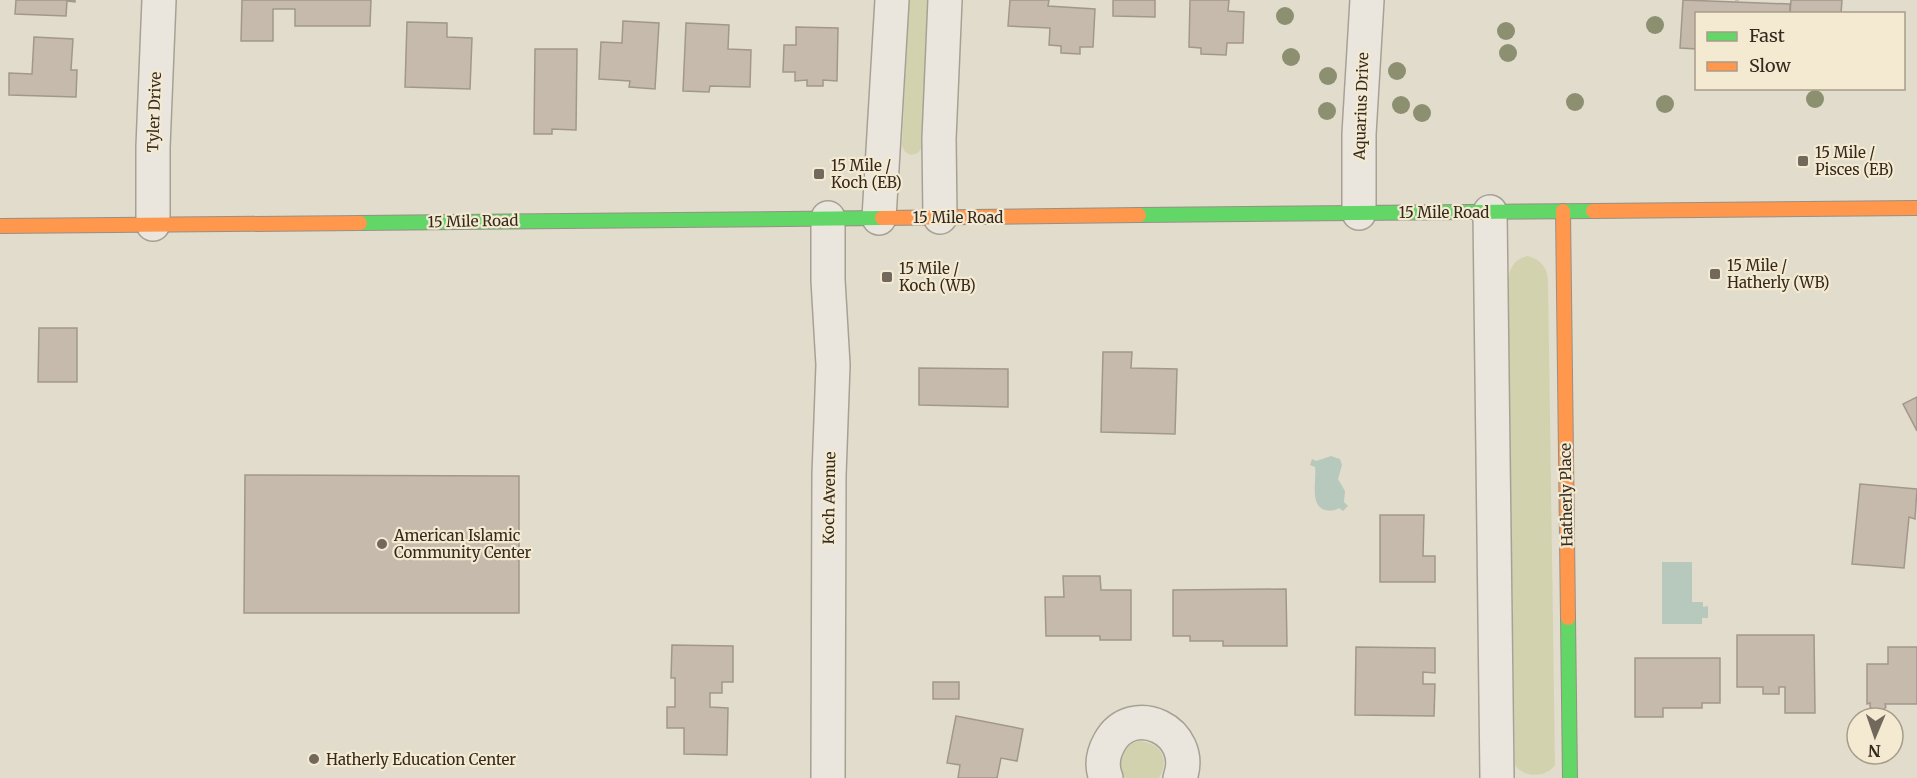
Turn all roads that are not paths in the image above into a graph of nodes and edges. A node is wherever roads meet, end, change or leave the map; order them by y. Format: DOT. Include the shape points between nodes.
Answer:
graph roads {
  1 [pos="159,0"];
  2 [pos="892,0"];
  3 [pos="945,0"];
  4 [pos="1367,0"];
  5 [pos="1917,208"];
  6 [pos="1563,211"];
  7 [pos="1490,212"];
  8 [pos="1359,213"];
  9 [pos="940,217"];
  10 [pos="828,218"];
  11 [pos="879,218"];
  12 [pos="153,224"];
  13 [pos="0,226"];
  14 [pos="1187,771"];
  15 [pos="828,778"];
  16 [pos="1106,778"];
  17 [pos="1497,778"];
  18 [pos="1570,778"];
  1 -- 12 [label="street, Tyler Drive"];
  2 -- 11 [label="street"];
  3 -- 9 [label="street"];
  4 -- 8 [label="street, Aquarius Drive"];
  5 -- 6 [label="main road, 15 Mile Road"];
  6 -- 7 [label="main road, 15 Mile Road"];
  6 -- 18 [label="main road, Hatherly Place"];
  7 -- 8 [label="main road, 15 Mile Road"];
  7 -- 17 [label="street"];
  8 -- 9 [label="main road, 15 Mile Road"];
  9 -- 11 [label="main road, 15 Mile Road"];
  10 -- 11 [label="main road, 15 Mile Road"];
  10 -- 12 [label="main road, 15 Mile Road"];
  10 -- 15 [label="street, Koch Avenue" via="833,365 828,476"];
  12 -- 13 [label="main road, 15 Mile Road"];
  14 -- 16 [label="street" via="1179,744 1171,734 1153,724 1134,724 1111,738 1102,763"];
}
